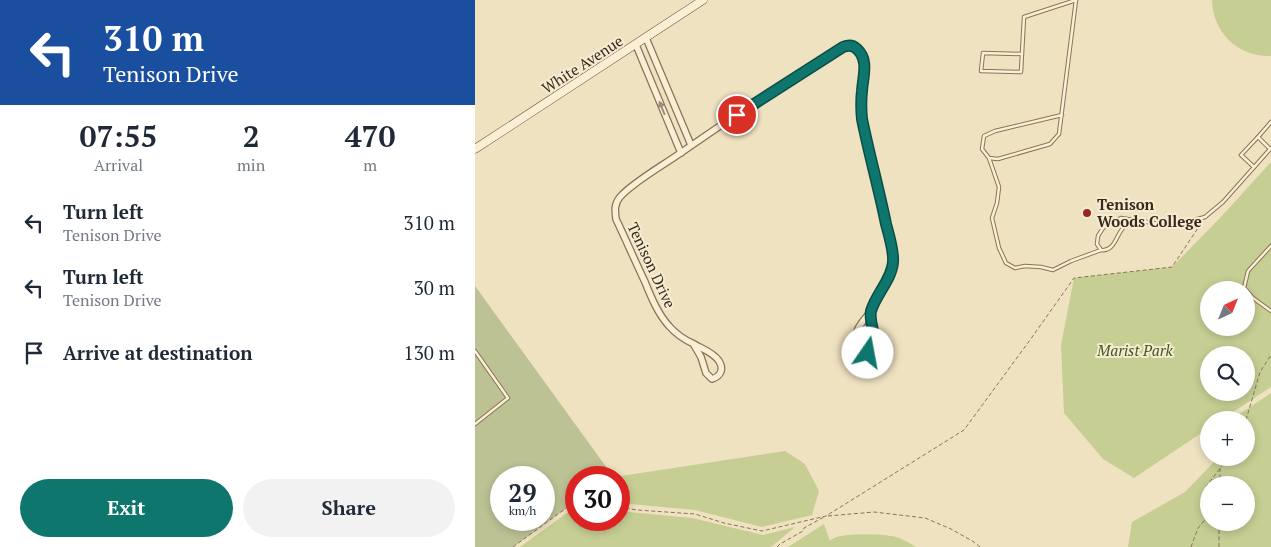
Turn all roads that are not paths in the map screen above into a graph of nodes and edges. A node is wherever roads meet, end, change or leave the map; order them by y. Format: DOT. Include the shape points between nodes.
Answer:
graph roads {
  1 [pos="703,0"];
  2 [pos="1076,0"];
  3 [pos="646,38"];
  4 [pos="636,45"];
  5 [pos="1022,54"];
  6 [pos="1062,114"];
  7 [pos="1271,122"];
  8 [pos="1258,137"];
  9 [pos="691,146"];
  10 [pos="1271,148"];
  11 [pos="475,150"];
  12 [pos="681,153"];
  13 [pos="989,158"];
  14 [pos="1254,167"];
  15 [pos="1137,220"];
  16 [pos="1271,246"];
  17 [pos="1101,250"];
  18 [pos="1246,281"];
  19 [pos="1255,299"];
  20 [pos="871,311"];
  21 [pos="1271,311"];
  22 [pos="694,345"];
  23 [pos="475,351"];
  24 [pos="475,424"];
  1 -- 3 [label="main road, White Avenue"];
  2 -- 5 [label="lane" via="1024,17"];
  2 -- 6 [label="lane"];
  3 -- 4 [label="main road, White Avenue"];
  3 -- 9 [label="street"];
  4 -- 11 [label="main road, White Avenue"];
  12 -- 4 [label="street, one-way"];
  5 -- 5 [label="lane" via="1021,72 981,71 983,53"];
  6 -- 13 [label="lane" via="1059,134 1050,144"];
  6 -- 13 [label="lane" via="984,136 982,149"];
  7 -- 8 [label="lane"];
  8 -- 10 [label="lane"];
  8 -- 14 [label="lane" via="1241,155"];
  9 -- 12 [label="street, Tenison Drive"];
  9 -- 20 [label="street, Tenison Drive" via="843,47 854,46 863,56 865,65 862,119 893,257 888,279"];
  10 -- 14 [label="lane"];
  12 -- 22 [label="street, Tenison Drive" via="626,191 615,210 616,219 655,304 670,327"];
  13 -- 17 [label="lane" via="999,187 992,218 1006,263 1015,268 1025,266 1053,270"];
  14 -- 15 [label="lane" via="1205,217 1171,224"];
  15 -- 17 [label="lane" via="1126,224 1111,248"];
  15 -- 17 [label="lane" via="1121,218 1103,228 1097,236"];
  16 -- 18 [label="lane" via="1248,271"];
  19 -- 21 [label="lane"];
  20 -- 20 [label="street, Tenison Drive" via="875,346 868,353 861,350 855,339"];
  22 -- 22 [label="street, Tenison Drive" via="706,374 712,379 719,376 721,366 717,359"];
  23 -- 24 [label="lane" via="508,398"];
}
